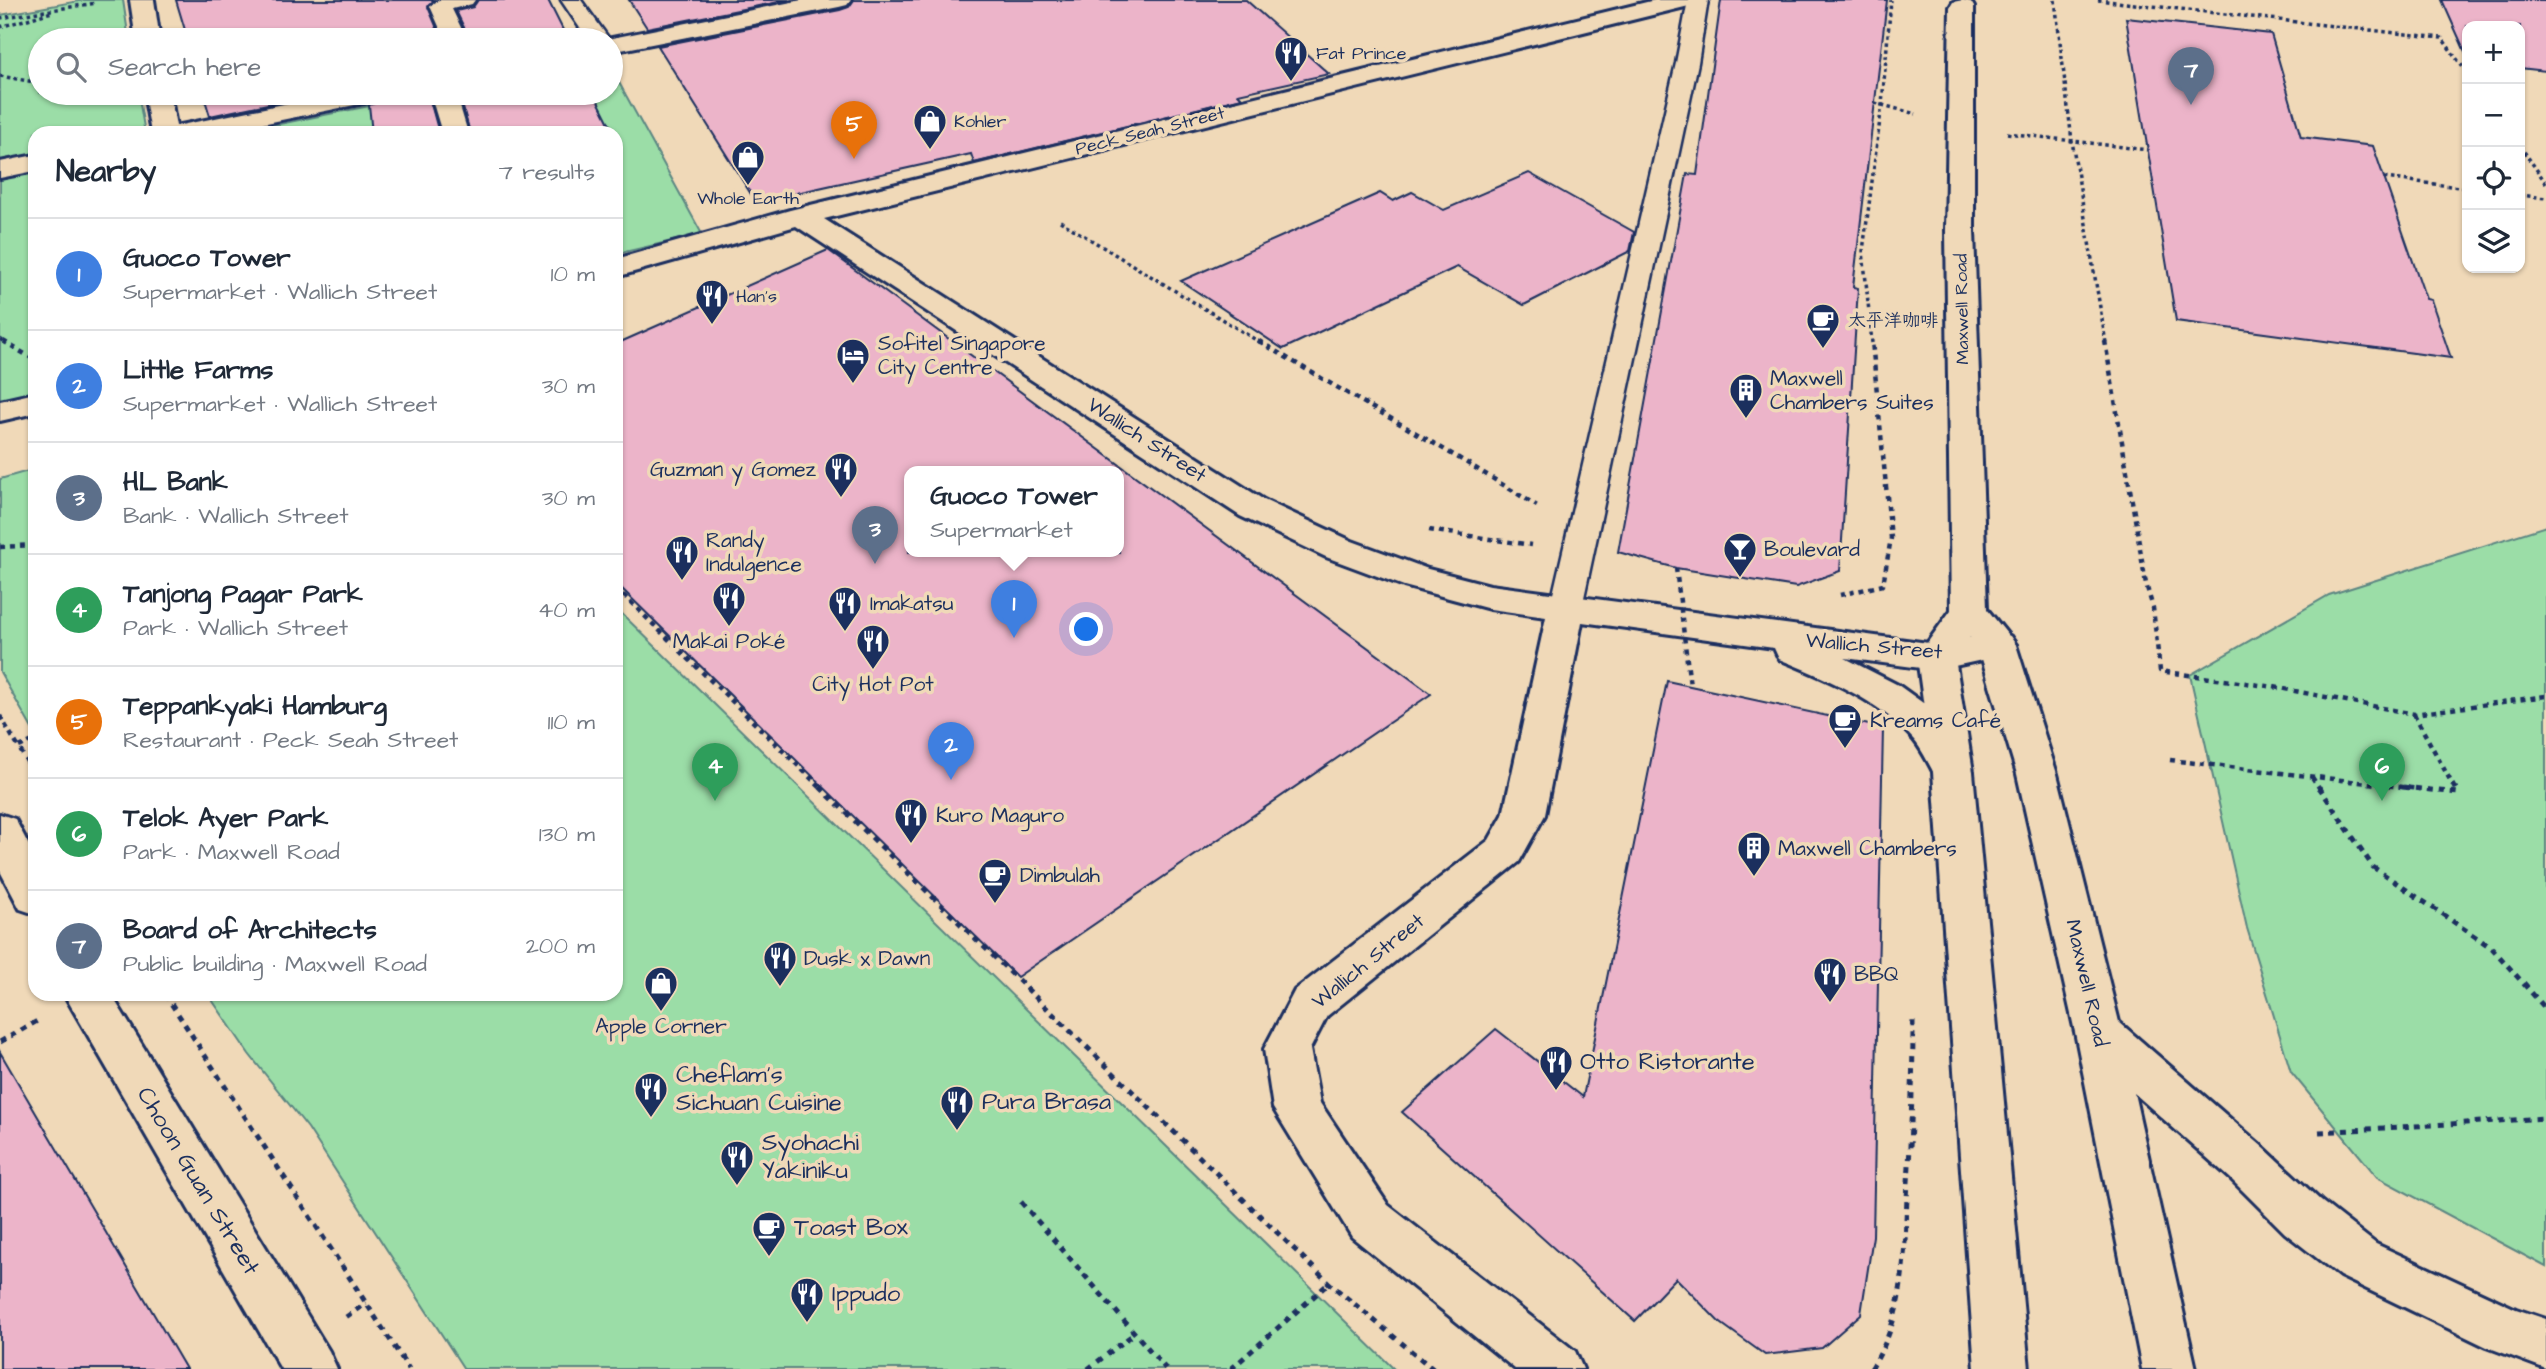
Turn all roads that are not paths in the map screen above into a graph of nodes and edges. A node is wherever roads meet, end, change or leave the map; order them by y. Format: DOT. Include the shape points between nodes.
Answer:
graph roads {
  1 [pos="142,0"];
  2 [pos="465,0"];
  3 [pos="571,0"];
  4 [pos="839,0"];
  5 [pos="1685,0"];
  6 [pos="1698,0"];
  7 [pos="1963,2"];
  8 [pos="146,28"];
  9 [pos="450,28"];
  10 [pos="591,28"];
  11 [pos="623,43"];
  12 [pos="159,105"];
  13 [pos="316,105"];
  14 [pos="447,105"];
  15 [pos="163,126"];
  16 [pos="213,126"];
  17 [pos="453,126"];
  18 [pos="28,164"];
  19 [pos="0,170"];
  20 [pos="800,216"];
  21 [pos="623,266"];
  22 [pos="28,405"];
  23 [pos="0,411"];
  24 [pos="1566,607"];
  25 [pos="1969,611"];
  26 [pos="1751,634"];
  27 [pos="1997,645"];
  28 [pos="1936,656"];
  29 [pos="1953,772"];
  30 [pos="0,830"];
  31 [pos="28,884"];
  32 [pos="91,1001"];
  33 [pos="2098,1032"];
  34 [pos="2546,1344"];
  35 [pos="310,1369"];
  36 [pos="1556,1369"];
  37 [pos="2002,1369"];
  38 [pos="2169,1369"];
  1 -- 8 [label="street"];
  2 -- 9 [label="lane" via="440,6"];
  3 -- 10 [label="lane"];
  4 -- 11 [label="street"];
  5 -- 20 [label="street, Peck Seah Street"];
  6 -- 24 [label="lane"];
  7 -- 25 [label="street, Maxwell Road" via="1960,230"];
  12 -- 15 [label="street"];
  13 -- 16 [label="street"];
  14 -- 17 [label="street"];
  18 -- 19 [label="street"];
  20 -- 21 [label="street, Peck Seah Street"];
  20 -- 24 [label="street, Wallich Street" via="1252,508 1339,549 1417,578 1490,597"];
  22 -- 23 [label="street"];
  24 -- 26 [label="street, Wallich Street"];
  24 -- 36 [label="street, Wallich Street" via="1524,815 1504,850 1311,1003 1287,1049 1297,1108 1370,1221"];
  25 -- 27 [label="street, Maxwell Road"];
  25 -- 28 [label="street"];
  26 -- 28 [label="street, Wallich Street"];
  26 -- 29 [label="street, Wallich Street" via="1820,662 1895,702 1928,729"];
  27 -- 28 [label="street, Wallich Street"];
  27 -- 33 [label="street, Maxwell Road" via="2038,774"];
  28 -- 29 [label="street"];
  29 -- 37 [label="street"];
  30 -- 31 [label="street"];
  32 -- 35 [label="street, Choon Guan Street"];
  33 -- 34 [label="street" via="2358,1260 2505,1330"];
  33 -- 38 [label="street, Maxwell Road"];
}
